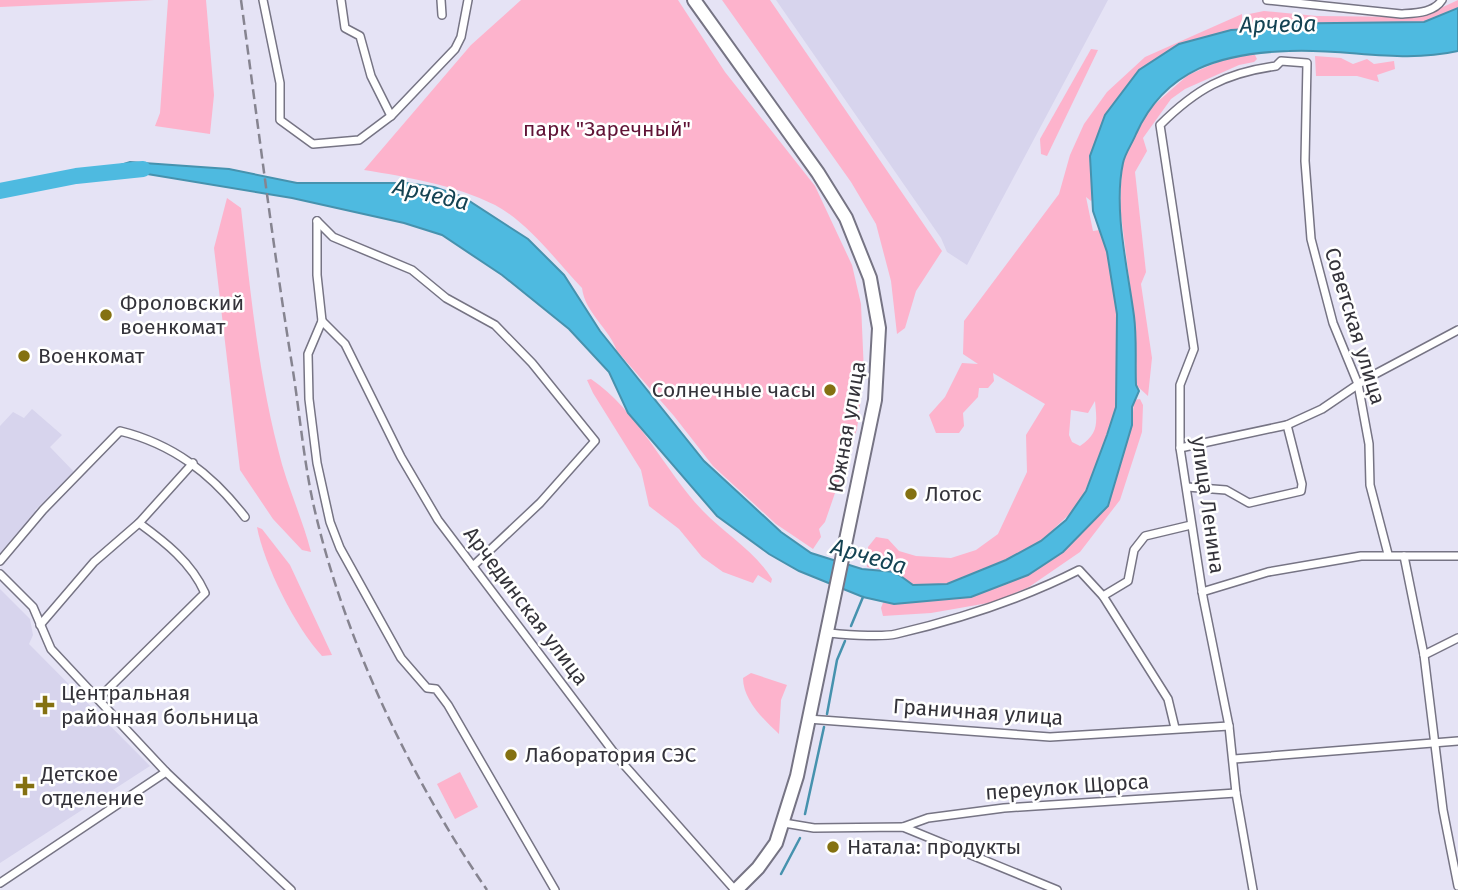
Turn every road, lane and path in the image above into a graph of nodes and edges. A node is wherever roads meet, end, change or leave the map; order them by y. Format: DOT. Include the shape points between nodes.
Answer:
graph roads {
  1 [pos="263,0"];
  2 [pos="341,0"];
  3 [pos="441,0"];
  4 [pos="468,0"];
  5 [pos="694,0"];
  6 [pos="1267,0"];
  7 [pos="1443,0"];
  8 [pos="1276,1"];
  9 [pos="442,15"];
  10 [pos="1307,63"];
  11 [pos="391,116"];
  12 [pos="322,321"];
  13 [pos="1458,330"];
  14 [pos="1358,384"];
  15 [pos="1287,425"];
  16 [pos="1181,448"];
  17 [pos="193,463"];
  18 [pos="1186,487"];
  19 [pos="245,517"];
  20 [pos="139,523"];
  21 [pos="1191,525"];
  22 [pos="1388,554"];
  23 [pos="1404,556"];
  24 [pos="1458,556"];
  25 [pos="0,561"];
  26 [pos="473,565"];
  27 [pos="0,574"];
  28 [pos="1202,592"];
  29 [pos="1103,596"];
  30 [pos="40,625"];
  31 [pos="825,633"];
  32 [pos="1458,638"];
  33 [pos="1424,655"];
  34 [pos="98,699"];
  35 [pos="808,719"];
  36 [pos="1229,726"];
  37 [pos="1175,728"];
  38 [pos="1458,741"];
  39 [pos="1435,745"];
  40 [pos="1234,760"];
  41 [pos="166,772"];
  42 [pos="1236,793"];
  43 [pos="784,823"];
  44 [pos="903,827"];
  45 [pos="0,883"];
  46 [pos="1458,886"];
  47 [pos="288,887"];
  48 [pos="276,890"];
  49 [pos="555,890"];
  50 [pos="736,890"];
  51 [pos="1057,890"];
  52 [pos="1253,890"];
  1 -- 11 [label="street" via="280,83 280,120 313,144 359,140"];
  2 -- 11 [label="street" via="345,28 360,36 371,76"];
  3 -- 9 [label="street"];
  4 -- 11 [label="street" via="455,49"];
  5 -- 31 [label="main road, Южная улица" via="818,173 861,247 870,278 879,328 879,368"];
  6 -- 8 [label="street"];
  7 -- 8 [label="street" via="1423,12 1401,14"];
  10 -- 14 [label="street, Советская улица" via="1305,161 1311,239 1333,323"];
  10 -- 16 [label="street, улица Ленина" via="1281,61 1225,78 1187,98 1160,125 1194,349 1180,385"];
  12 -- 26 [label="street, Арчединская улица" via="345,344 401,457 438,520"];
  12 -- 26 [label="street" via="317,221 333,237 411,270 446,298 495,325 595,442 541,503"];
  12 -- 49 [label="street" via="308,354 309,399 317,463 340,548 401,658 448,705"];
  13 -- 14 [label="street"];
  14 -- 15 [label="street" via="1322,409"];
  14 -- 22 [label="street, Советская улица" via="1369,444 1370,485"];
  15 -- 16 [label="street"];
  15 -- 18 [label="street" via="1301,491 1249,503 1226,490"];
  16 -- 18 [label="street, улица Ленина"];
  17 -- 19 [label="street" via="230,496"];
  17 -- 20 [label="street"];
  17 -- 25 [label="street" via="159,443 120,431"];
  18 -- 21 [label="street, улица Ленина"];
  20 -- 30 [label="street" via="94,562"];
  20 -- 34 [label="street" via="179,555 205,593"];
  21 -- 28 [label="street, улица Ленина"];
  21 -- 29 [label="street" via="1145,536 1134,550 1128,581"];
  22 -- 23 [label="street"];
  22 -- 28 [label="street" via="1268,572"];
  23 -- 24 [label="street"];
  23 -- 33 [label="street"];
  26 -- 50 [label="street, Арчединская улица" via="618,758"];
  27 -- 30 [label="street" via="33,607"];
  28 -- 36 [label="street, улица Ленина"];
  29 -- 31 [label="street" via="1079,569 1039,590 962,619 894,635"];
  29 -- 37 [label="street" via="1168,699"];
  30 -- 34 [label="street" via="51,649"];
  31 -- 35 [label="main road, Южная улица"];
  32 -- 33 [label="street"];
  33 -- 39 [label="street"];
  34 -- 41 [label="street"];
  35 -- 37 [label="street, Граничная улица" via="1050,737"];
  35 -- 43 [label="main road, Южная улица"];
  36 -- 37 [label="street, Граничная улица"];
  36 -- 40 [label="street, улица Ленина"];
  38 -- 39 [label="street"];
  39 -- 40 [label="street"];
  39 -- 46 [label="street"];
  40 -- 42 [label="street, улица Ленина"];
  41 -- 45 [label="street"];
  41 -- 47 [label="street"];
  42 -- 44 [label="street, переулок Щорса" via="1012,807 928,818"];
  42 -- 52 [label="street, улица Ленина"];
  43 -- 44 [label="street" via="814,828"];
  43 -- 50 [label="main road, Южная улица" via="764,860"];
  44 -- 51 [label="street"];
  47 -- 48 [label="street"];
}
